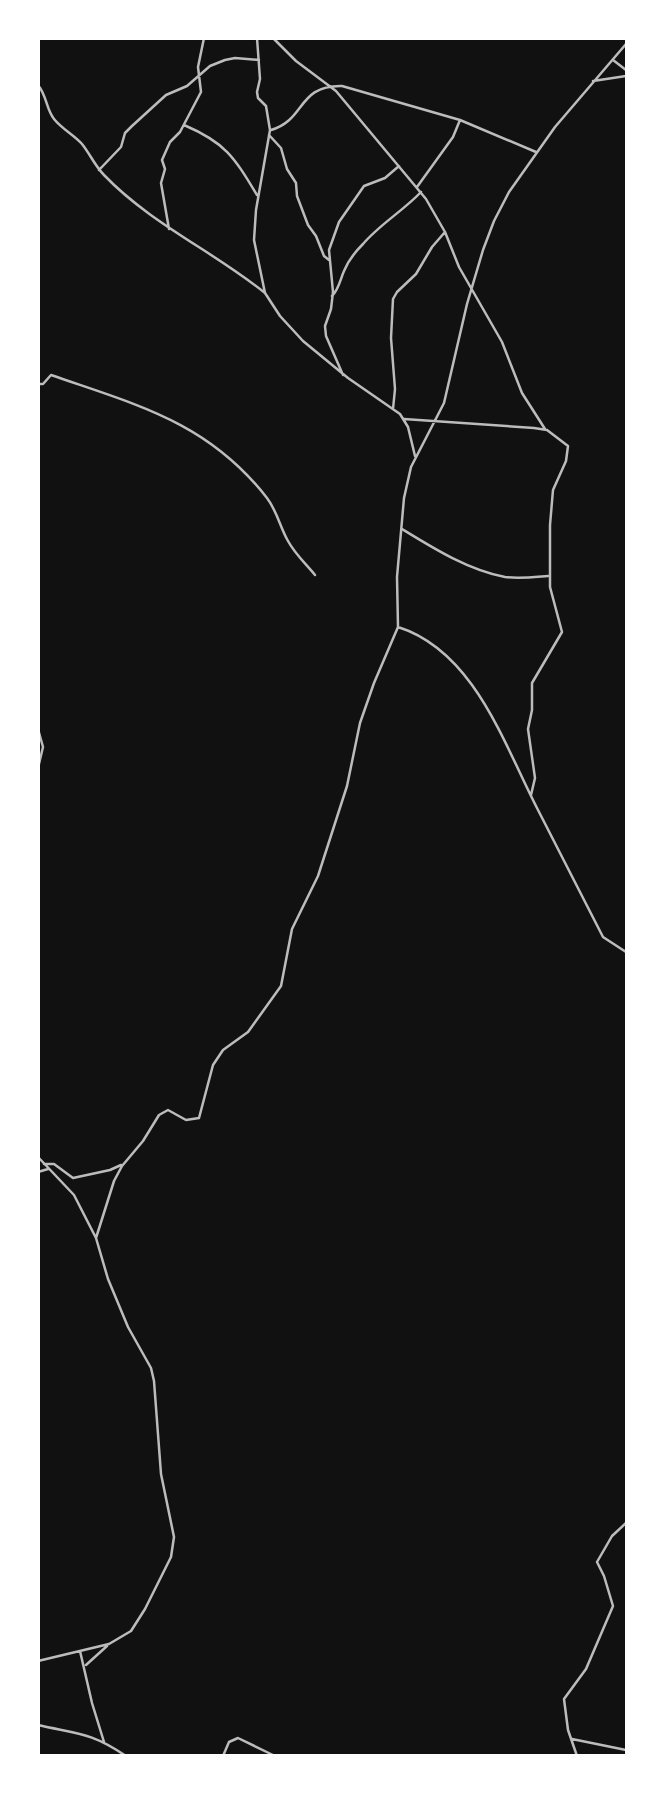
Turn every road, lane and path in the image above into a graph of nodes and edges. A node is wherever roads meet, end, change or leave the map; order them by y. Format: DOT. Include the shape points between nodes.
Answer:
graph roads {
  1 [pos="204,38"];
  2 [pos="257,38"];
  3 [pos="273,38"];
  4 [pos="626,44"];
  5 [pos="259,60"];
  6 [pos="613,60"];
  7 [pos="626,70"];
  8 [pos="198,76"];
  9 [pos="626,76"];
  10 [pos="593,81"];
  11 [pos="38,85"];
  12 [pos="330,85"];
  13 [pos="460,120"];
  14 [pos="184,124"];
  15 [pos="269,132"];
  16 [pos="536,152"];
  17 [pos="399,166"];
  18 [pos="99,170"];
  19 [pos="418,187"];
  20 [pos="421,192"];
  21 [pos="258,197"];
  22 [pos="170,229"];
  23 [pos="445,232"];
  24 [pos="329,260"];
  25 [pos="472,288"];
  26 [pos="265,293"];
  27 [pos="332,296"];
  28 [pos="343,375"];
  29 [pos="38,384"];
  30 [pos="393,409"];
  31 [pos="404,419"];
  32 [pos="436,420"];
  33 [pos="547,430"];
  34 [pos="415,456"];
  35 [pos="402,528"];
  36 [pos="314,575"];
  37 [pos="549,576"];
  38 [pos="398,627"];
  39 [pos="38,729"];
  40 [pos="38,768"];
  41 [pos="531,795"];
  42 [pos="626,952"];
  43 [pos="38,1157"];
  44 [pos="123,1163"];
  45 [pos="44,1164"];
  46 [pos="48,1169"];
  47 [pos="38,1172"];
  48 [pos="96,1238"];
  49 [pos="626,1523"];
  50 [pos="110,1644"];
  51 [pos="80,1651"];
  52 [pos="38,1661"];
  53 [pos="85,1665"];
  54 [pos="38,1725"];
  55 [pos="570,1739"];
  56 [pos="104,1742"];
  57 [pos="626,1750"];
  58 [pos="126,1755"];
  59 [pos="223,1755"];
  60 [pos="275,1755"];
  61 [pos="577,1755"];
  1 -- 8 [label="street"];
  2 -- 5 [label="street"];
  3 -- 12 [label="street"];
  4 -- 6 [label="street"];
  5 -- 8 [label="street" via="225,60"];
  5 -- 15 [label="street" via="257,92 266,106"];
  6 -- 7 [label="street"];
  6 -- 10 [label="street"];
  8 -- 14 [label="street" via="201,92"];
  8 -- 18 [label="street" via="166,95 132,126 121,147"];
  9 -- 10 [label="street"];
  10 -- 16 [label="street"];
  11 -- 18 [label="street" via="56,121 82,144"];
  12 -- 13 [label="street"];
  12 -- 15 [label="street" via="310,95 287,123"];
  12 -- 17 [label="street"];
  13 -- 16 [label="street"];
  13 -- 19 [label="street"];
  14 -- 21 [label="street" via="214,139 233,156"];
  14 -- 22 [label="street" via="162,160"];
  15 -- 21 [label="street"];
  15 -- 24 [label="street" via="296,183 308,225"];
  16 -- 25 [label="street" via="501,205"];
  17 -- 19 [label="street"];
  17 -- 24 [label="street" via="357,195 332,238"];
  18 -- 22 [label="street"];
  19 -- 20 [label="street"];
  20 -- 23 [label="street"];
  20 -- 27 [label="street" via="363,244"];
  21 -- 26 [label="street" via="254,240"];
  22 -- 26 [label="street" via="239,271"];
  23 -- 25 [label="street"];
  23 -- 30 [label="street" via="393,299"];
  24 -- 27 [label="street"];
  25 -- 32 [label="street"];
  25 -- 33 [label="street" via="502,342 522,393"];
  26 -- 28 [label="street" via="289,327"];
  27 -- 28 [label="street" via="326,336"];
  28 -- 30 [label="street"];
  29 -- 36 [label="street" via="51,375 123,398 209,441 265,495 289,543"];
  30 -- 31 [label="street"];
  31 -- 32 [label="street"];
  31 -- 34 [label="street"];
  32 -- 33 [label="street"];
  32 -- 34 [label="street"];
  33 -- 37 [label="street" via="569,448 553,490"];
  34 -- 35 [label="street" via="407,480"];
  35 -- 37 [label="street" via="488,572 505,577"];
  35 -- 38 [label="street"];
  37 -- 41 [label="street" via="562,632 532,683 528,729 535,778"];
  38 -- 41 [label="street" via="441,650 476,692"];
  38 -- 44 [label="street" via="360,723 344,795 318,876 292,929 281,986 248,1032 223,1050 213,1065 199,1118 186,1121 173,1111 162,1112"];
  39 -- 40 [label="street" via="43,747"];
  41 -- 42 [label="street" via="603,937"];
  43 -- 45 [label="street"];
  44 -- 45 [label="street" via="77,1178 54,1164"];
  44 -- 48 [label="street"];
  45 -- 46 [label="street"];
  46 -- 47 [label="street"];
  46 -- 48 [label="street" via="74,1195"];
  48 -- 50 [label="street" via="107,1279 155,1381 161,1474 174,1537 171,1557 145,1609 131,1631"];
  49 -- 55 [label="street" via="597,1562 613,1606 586,1670 564,1699"];
  50 -- 51 [label="street"];
  50 -- 53 [label="street"];
  51 -- 52 [label="street"];
  51 -- 53 [label="street"];
  53 -- 56 [label="street"];
  54 -- 56 [label="street"];
  55 -- 57 [label="street"];
  55 -- 61 [label="street"];
  56 -- 58 [label="street"];
  59 -- 60 [label="street" via="229,1742 238,1738"];
}
